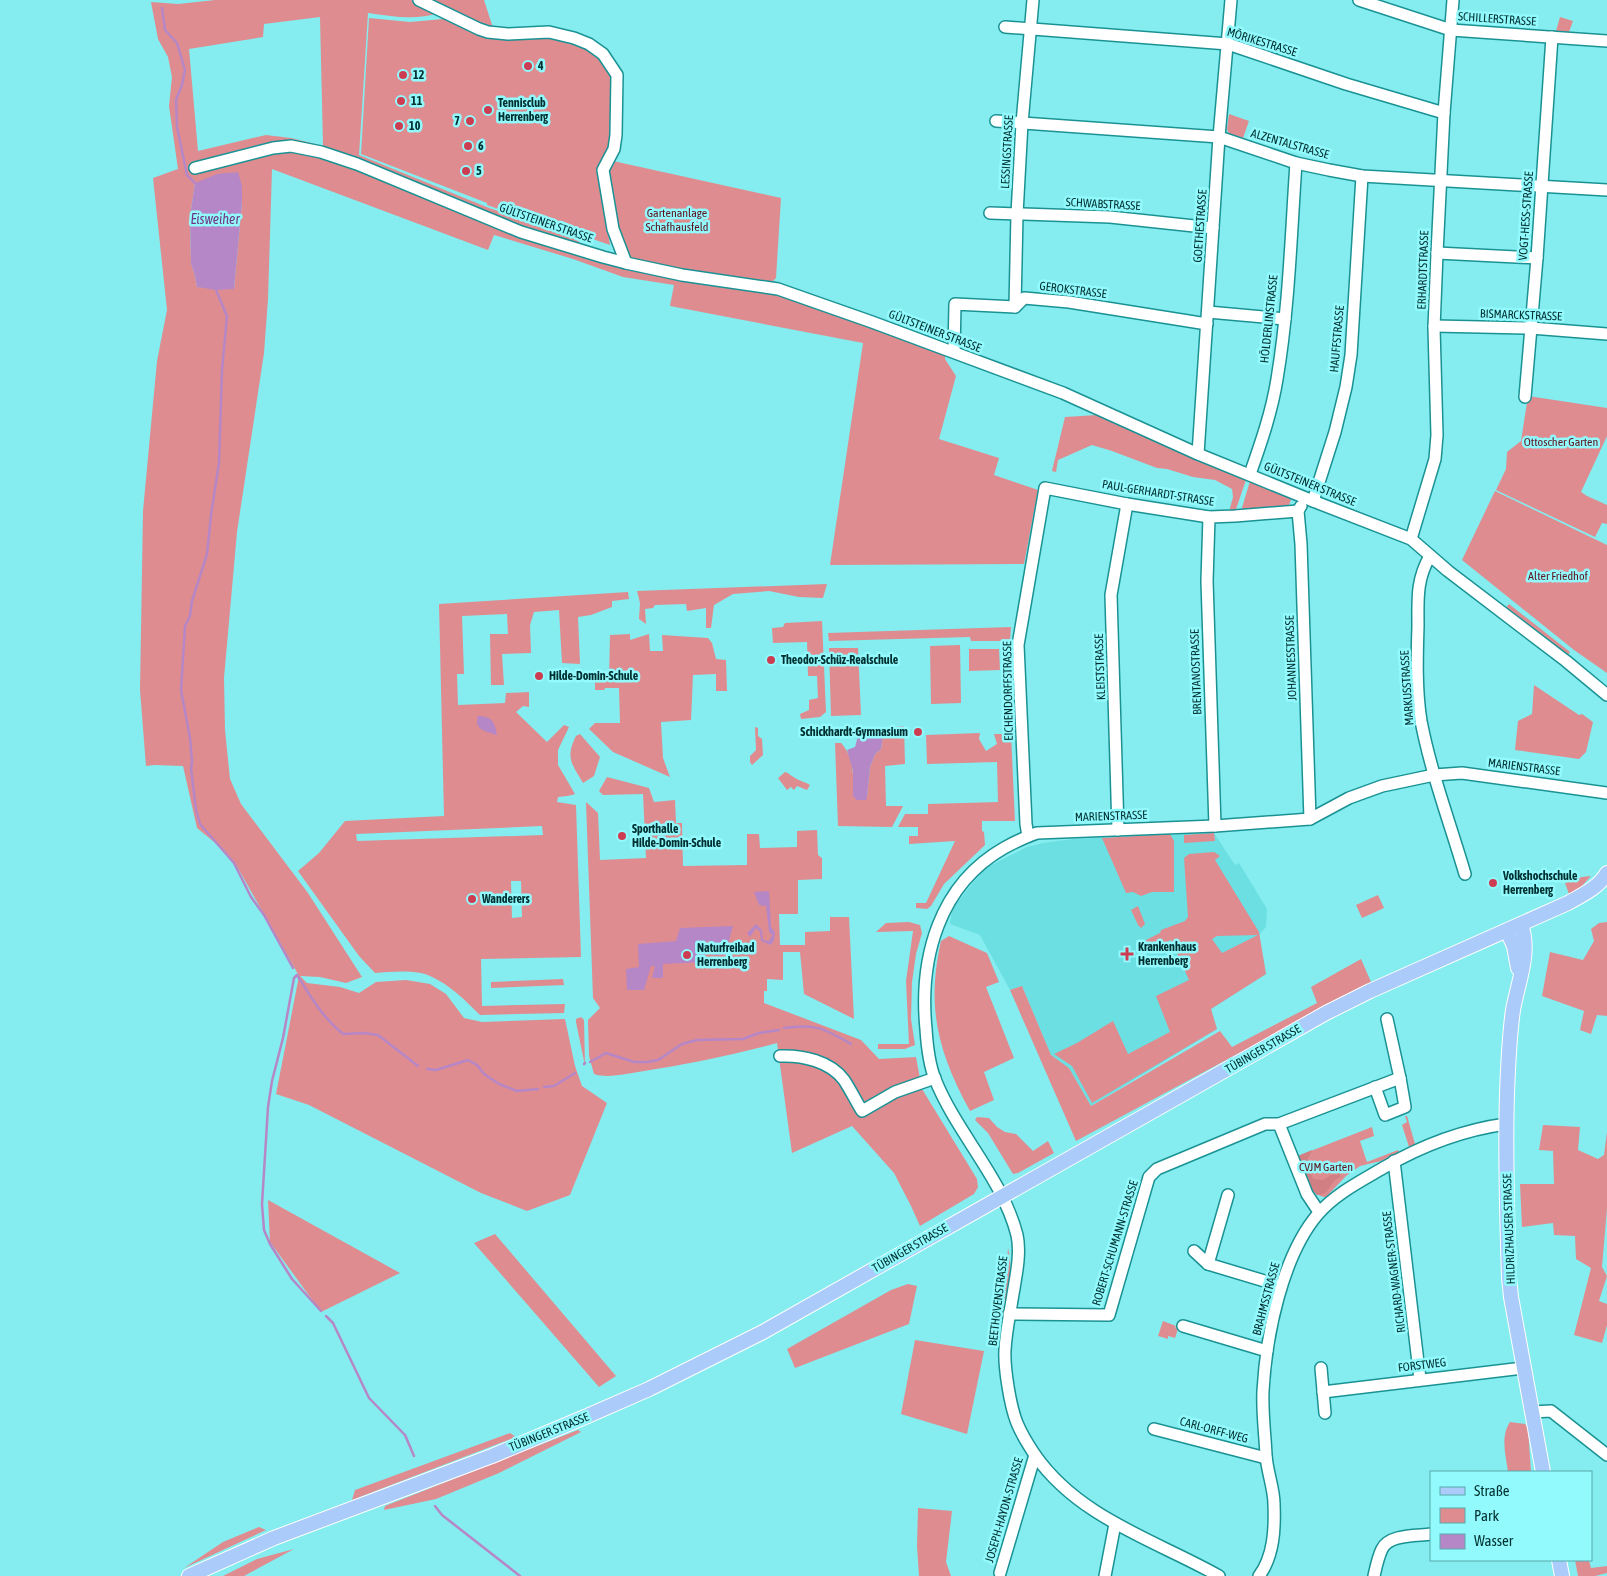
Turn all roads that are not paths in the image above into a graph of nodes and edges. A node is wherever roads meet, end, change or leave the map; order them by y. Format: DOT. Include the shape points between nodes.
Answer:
graph roads {
  1 [pos="419,0"];
  2 [pos="1033,0"];
  3 [pos="1231,0"];
  4 [pos="1359,0"];
  5 [pos="1453,0"];
  6 [pos="1005,27"];
  7 [pos="1030,28"];
  8 [pos="1451,30"];
  9 [pos="1552,37"];
  10 [pos="1607,41"];
  11 [pos="1228,44"];
  12 [pos="1444,114"];
  13 [pos="996,121"];
  14 [pos="1022,123"];
  15 [pos="1219,137"];
  16 [pos="1296,163"];
  17 [pos="195,168"];
  18 [pos="1362,176"];
  19 [pos="1442,180"];
  20 [pos="1542,187"];
  21 [pos="1607,190"];
  22 [pos="990,213"];
  23 [pos="1017,214"];
  24 [pos="1213,228"];
  25 [pos="1437,253"];
  26 [pos="1537,258"];
  27 [pos="626,263"];
  28 [pos="1015,307"];
  29 [pos="1208,312"];
  30 [pos="1284,319"];
  31 [pos="1207,324"];
  32 [pos="1434,326"];
  33 [pos="1531,328"];
  34 [pos="1607,334"];
  35 [pos="954,352"];
  36 [pos="1525,397"];
  37 [pos="1198,454"];
  38 [pos="1250,474"];
  39 [pos="1045,488"];
  40 [pos="1309,499"];
  41 [pos="1128,504"];
  42 [pos="1298,511"];
  43 [pos="1209,516"];
  44 [pos="1411,539"];
  45 [pos="1430,556"];
  46 [pos="1607,695"];
  47 [pos="1434,775"];
  48 [pos="1607,793"];
  49 [pos="1310,819"];
  50 [pos="1215,826"];
  51 [pos="1118,830"];
  52 [pos="1028,836"];
  53 [pos="1607,873"];
  54 [pos="1465,874"];
  55 [pos="1521,924"];
  56 [pos="1507,931"];
  57 [pos="1519,983"];
  58 [pos="1387,1019"];
  59 [pos="780,1056"];
  60 [pos="935,1078"];
  61 [pos="1400,1078"];
  62 [pos="1375,1087"];
  63 [pos="1279,1124"];
  64 [pos="1506,1124"];
  65 [pos="1394,1162"];
  66 [pos="1003,1195"];
  67 [pos="1228,1195"];
  68 [pos="1319,1212"];
  69 [pos="1194,1251"];
  70 [pos="1208,1264"];
  71 [pos="1281,1286"];
  72 [pos="1010,1314"];
  73 [pos="1183,1326"];
  74 [pos="1267,1352"];
  75 [pos="1321,1368"];
  76 [pos="1523,1368"];
  77 [pos="1420,1379"];
  78 [pos="1323,1392"];
  79 [pos="1532,1412"];
  80 [pos="1325,1413"];
  81 [pos="1154,1429"];
  82 [pos="1035,1455"];
  83 [pos="1607,1455"];
  84 [pos="1266,1458"];
  85 [pos="1543,1471"];
  86 [pos="1115,1524"];
  87 [pos="1430,1534"];
  88 [pos="1559,1561"];
  89 [pos="1000,1573"];
  90 [pos="188,1576"];
  91 [pos="1105,1576"];
  92 [pos="1219,1576"];
  93 [pos="1259,1576"];
  94 [pos="1374,1576"];
  95 [pos="1562,1576"];
  1 -- 27 [label="street" via="488,32 549,32 589,44 603,54 617,75 614,149 603,170 613,229"];
  2 -- 7 [label="street, LESSINGSTRASSE"];
  3 -- 11 [label="street, GOETHESTRASSE"];
  4 -- 8 [label="street, SCHILLERSTRASSE"];
  5 -- 8 [label="street, ERHARDTSTRASSE"];
  6 -- 7 [label="street, MÖRIKESTRASSE"];
  7 -- 11 [label="street, MÖRIKESTRASSE"];
  7 -- 14 [label="street, LESSINGSTRASSE"];
  8 -- 9 [label="street, SCHILLERSTRASSE"];
  8 -- 12 [label="street, ERHARDTSTRASSE"];
  9 -- 10 [label="street, SCHILLERSTRASSE"];
  9 -- 20 [label="street, VOGT-HESS-STRASSE"];
  11 -- 12 [label="street, MÖRIKESTRASSE"];
  11 -- 15 [label="street, GOETHESTRASSE"];
  12 -- 19 [label="street, ERHARDTSTRASSE"];
  13 -- 14 [label="street, ALZENTALSTRASSE"];
  14 -- 15 [label="street, ALZENTALSTRASSE"];
  14 -- 23 [label="street, LESSINGSTRASSE"];
  15 -- 16 [label="street, ALZENTALSTRASSE"];
  15 -- 24 [label="street, GOETHESTRASSE"];
  16 -- 18 [label="street, ALZENTALSTRASSE"];
  16 -- 30 [label="street, HÖLDERLINSTRASSE"];
  17 -- 27 [label="street, GÜLTSTEINER STRASSE" via="274,148 291,146 321,152 522,232"];
  18 -- 19 [label="street, ALZENTALSTRASSE"];
  18 -- 40 [label="street, HAUFFSTRASSE" via="1346,387 1335,432"];
  19 -- 20 [label="street, ALZENTALSTRASSE"];
  19 -- 25 [label="street, ERHARDTSTRASSE"];
  20 -- 21 [label="street, ALZENTALSTRASSE"];
  20 -- 26 [label="street, VOGT-HESS-STRASSE"];
  22 -- 23 [label="street, SCHWABSTRASSE"];
  23 -- 24 [label="street, SCHWABSTRASSE" via="1110,217"];
  23 -- 28 [label="street, LESSINGSTRASSE"];
  24 -- 29 [label="street, GOETHESTRASSE"];
  25 -- 26 [label="street"];
  25 -- 32 [label="street, ERHARDTSTRASSE"];
  26 -- 33 [label="street, VOGT-HESS-STRASSE"];
  27 -- 35 [label="street, GÜLTSTEINER STRASSE" via="778,289"];
  28 -- 31 [label="street, GEROKSTRASSE" via="1024,298 1032,298"];
  28 -- 35 [label="street, GEROKSTRASSE" via="955,304"];
  29 -- 30 [label="street"];
  29 -- 31 [label="street, GOETHESTRASSE"];
  30 -- 38 [label="street, HÖLDERLINSTRASSE" via="1277,380"];
  31 -- 37 [label="street, GOETHESTRASSE"];
  32 -- 33 [label="street, BISMARCKSTRASSE"];
  32 -- 44 [label="street, ERHARDTSTRASSE" via="1436,459"];
  33 -- 34 [label="street, BISMARCKSTRASSE"];
  33 -- 36 [label="street, VOGT-HESS-STRASSE"];
  35 -- 37 [label="street, GÜLTSTEINER STRASSE" via="1063,393"];
  37 -- 38 [label="street, GÜLTSTEINER STRASSE"];
  38 -- 40 [label="street, GÜLTSTEINER STRASSE"];
  39 -- 41 [label="street, PAUL-GERHARDT-STRASSE"];
  39 -- 52 [label="street, EICHENDORFFSTRASSE" via="1018,645"];
  40 -- 42 [label="street"];
  40 -- 44 [label="street, GÜLTSTEINER STRASSE"];
  41 -- 43 [label="street, PAUL-GERHARDT-STRASSE"];
  41 -- 51 [label="street, KLEISTSTRASSE" via="1111,595"];
  42 -- 43 [label="street, PAUL-GERHARDT-STRASSE"];
  42 -- 49 [label="street, JOHANNESSTRASSE"];
  43 -- 50 [label="street, BRENTANOSTRASSE" via="1207,581"];
  44 -- 45 [label="street, GÜLTSTEINER STRASSE"];
  45 -- 46 [label="street, GÜLTSTEINER STRASSE"];
  45 -- 47 [label="street, MARKUSSTRASSE" via="1421,574 1418,598 1417,661 1421,719"];
  47 -- 48 [label="street, MARIENSTRASSE" via="1492,777"];
  47 -- 49 [label="street, MARIENSTRASSE" via="1382,786 1349,798"];
  47 -- 54 [label="street, MARKUSSTRASSE"];
  49 -- 50 [label="street, MARIENSTRASSE"];
  50 -- 51 [label="street, MARIENSTRASSE"];
  51 -- 52 [label="street, MARIENSTRASSE" via="1046,832"];
  52 -- 60 [label="street, MARIENSTRASSE" via="980,863 948,903 939,923 931,946 924,989 927,1046"];
  53 -- 55 [label="main road, TÜBINGER STRASSE" via="1591,890"];
  55 -- 56 [label="main road, TÜBINGER STRASSE"];
  55 -- 57 [label="main road, HILDRIZHAUSER STRASSE" via="1526,946"];
  56 -- 57 [label="main road, HILDRIZHAUSER STRASSE" via="1514,946"];
  56 -- 66 [label="main road, TÜBINGER STRASSE" via="1344,1004"];
  57 -- 64 [label="main road, HILDRIZHAUSER STRASSE" via="1509,1044"];
  58 -- 61 [label="street"];
  59 -- 60 [label="street" via="803,1057 828,1067 843,1078 862,1111 895,1092"];
  60 -- 66 [label="street, MARIENSTRASSE" via="957,1122"];
  61 -- 62 [label="street, ROBERT-SCHUMANN-STRASSE"];
  61 -- 62 [label="street" via="1405,1108 1384,1115"];
  62 -- 63 [label="street, ROBERT-SCHUMANN-STRASSE"];
  63 -- 68 [label="street" via="1308,1194"];
  63 -- 72 [label="street, ROBERT-SCHUMANN-STRASSE" via="1265,1124 1157,1169 1149,1177 1109,1314"];
  64 -- 65 [label="street, BRAHMSSTRASSE" via="1466,1132"];
  64 -- 76 [label="main road, HILDRIZHAUSER STRASSE" via="1509,1278"];
  65 -- 68 [label="street, BRAHMSSTRASSE" via="1344,1192"];
  65 -- 77 [label="street, RICHARD-WAGNER-STRASSE"];
  66 -- 72 [label="street, BEETHOVENSTRASSE" via="1017,1236"];
  66 -- 90 [label="main road, TÜBINGER STRASSE" via="763,1332 649,1389 523,1443 274,1538"];
  67 -- 70 [label="street"];
  68 -- 71 [label="street, BRAHMSSTRASSE" via="1297,1246"];
  69 -- 70 [label="street"];
  70 -- 71 [label="street"];
  71 -- 74 [label="street, BRAHMSSTRASSE"];
  72 -- 82 [label="street, BEETHOVENSTRASSE" via="1005,1350 1008,1385 1016,1422"];
  73 -- 74 [label="street"];
  74 -- 84 [label="street, BRAHMSSTRASSE" via="1263,1393"];
  75 -- 78 [label="street"];
  76 -- 77 [label="street, FORSTWEG"];
  76 -- 79 [label="main road, HILDRIZHAUSER STRASSE"];
  77 -- 78 [label="street, FORSTWEG"];
  78 -- 80 [label="street"];
  79 -- 83 [label="street" via="1551,1411"];
  79 -- 85 [label="main road, HILDRIZHAUSER STRASSE"];
  81 -- 84 [label="street, CARL-ORFF-WEG"];
  82 -- 86 [label="street, BEETHOVENSTRASSE" via="1057,1483"];
  82 -- 89 [label="street, JOSEPH-HAYDN-STRASSE"];
  84 -- 93 [label="street, BRAHMSSTRASSE" via="1274,1503 1272,1547"];
  86 -- 91 [label="street"];
  86 -- 92 [label="street, BEETHOVENSTRASSE"];
  87 -- 94 [label="street" via="1388,1542 1382,1547"];
  88 -- 95 [label="main road"];
}
